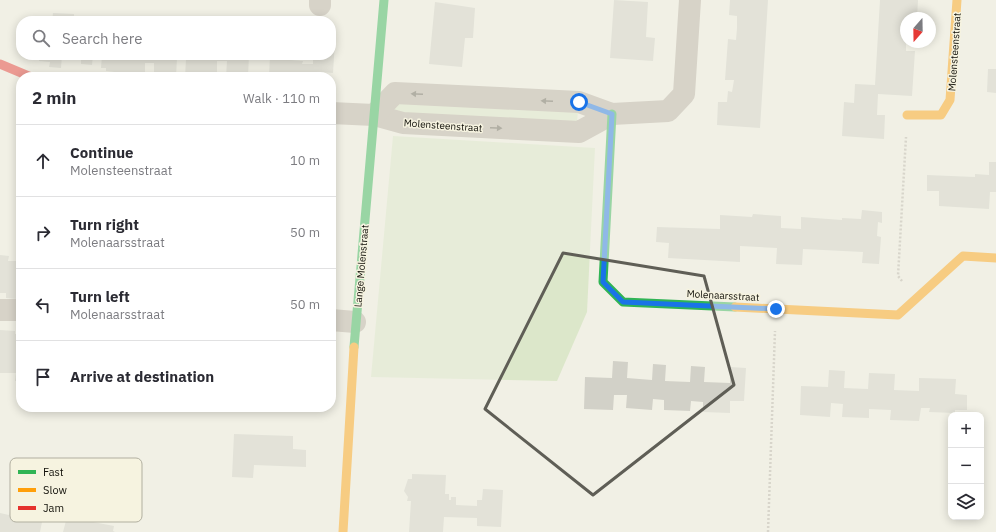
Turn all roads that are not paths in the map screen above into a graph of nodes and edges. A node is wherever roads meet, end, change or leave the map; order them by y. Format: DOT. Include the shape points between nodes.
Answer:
graph roads {
  1 [pos="384,0"];
  2 [pos="690,0"];
  3 [pos="958,0"];
  4 [pos="0,64"];
  5 [pos="19,72"];
  6 [pos="336,113"];
  7 [pos="612,114"];
  8 [pos="374,115"];
  9 [pos="907,115"];
  10 [pos="996,258"];
  11 [pos="0,310"];
  12 [pos="16,310"];
  13 [pos="336,320"];
  14 [pos="355,322"];
  15 [pos="343,532"];
  1 -- 8 [label="street, Lange Molenstraat"];
  2 -- 7 [label="street, Molensteenstraat" via="684,94 668,111"];
  3 -- 9 [label="street, Molensteenstraat" via="950,100 941,115"];
  4 -- 5 [label="street"];
  6 -- 8 [label="street"];
  8 -- 7 [label="street, Molensteenstraat, one-way" via="403,123 579,132"];
  7 -- 8 [label="street, Molensteenstraat, one-way" via="579,102 395,93"];
  7 -- 10 [label="street, Molenaarsstraat" via="603,282 623,302 898,315 963,256"];
  8 -- 14 [label="street, Lange Molenstraat"];
  11 -- 12 [label="street"];
  13 -- 14 [label="street"];
  14 -- 15 [label="street, Lange Molenstraat"];
}
